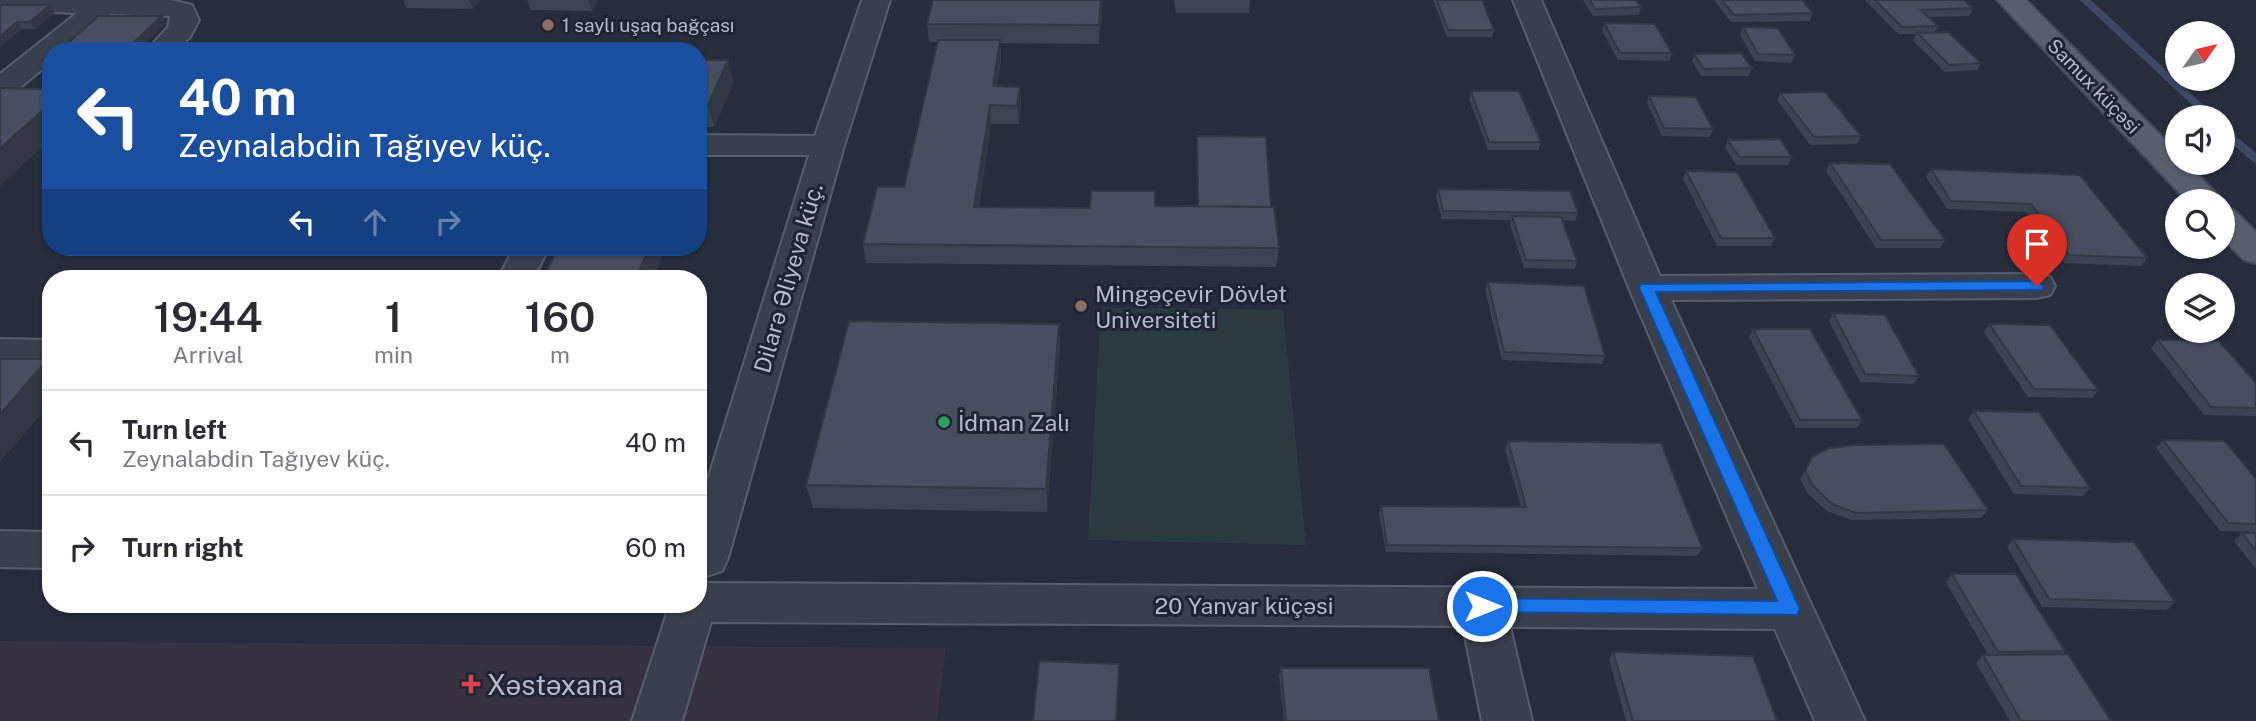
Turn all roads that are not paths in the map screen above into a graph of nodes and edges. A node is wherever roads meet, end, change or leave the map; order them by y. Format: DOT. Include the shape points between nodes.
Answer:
graph roads {
  1 [pos="876,0"];
  2 [pos="1527,0"];
  3 [pos="2011,0"];
  4 [pos="0,2"];
  5 [pos="107,2"];
  6 [pos="58,42"];
  7 [pos="169,42"];
  8 [pos="42,55"];
  9 [pos="0,89"];
  10 [pos="707,145"];
  11 [pos="828,146"];
  12 [pos="2194,189"];
  13 [pos="2235,231"];
  14 [pos="2256,252"];
  15 [pos="2037,286"];
  16 [pos="1647,288"];
  17 [pos="0,352"];
  18 [pos="42,353"];
  19 [pos="0,549"];
  20 [pos="42,550"];
  21 [pos="707,552"];
  22 [pos="707,576"];
  23 [pos="1482,606"];
  24 [pos="1790,609"];
  25 [pos="690,613"];
  26 [pos="657,721"];
  27 [pos="1507,721"];
  28 [pos="1840,721"];
  1 -- 11 [label="street, Dilarə Əliyeva küç."];
  2 -- 16 [label="street"];
  3 -- 12 [label="main road, Samux küçəsi"];
  4 -- 5 [label="street"];
  5 -- 6 [label="street"];
  5 -- 7 [label="street" via="182,12 185,20"];
  8 -- 9 [label="street"];
  10 -- 11 [label="street"];
  11 -- 21 [label="street, Dilarə Əliyeva küç."];
  13 -- 14 [label="main road"];
  15 -- 16 [label="street"];
  16 -- 24 [label="street"];
  17 -- 18 [label="street"];
  19 -- 20 [label="street"];
  22 -- 23 [label="street, 20 Yanvar küçəsi"];
  23 -- 24 [label="street, 20 Yanvar küçəsi"];
  23 -- 27 [label="street"];
  24 -- 28 [label="street"];
  25 -- 26 [label="street"];
}
